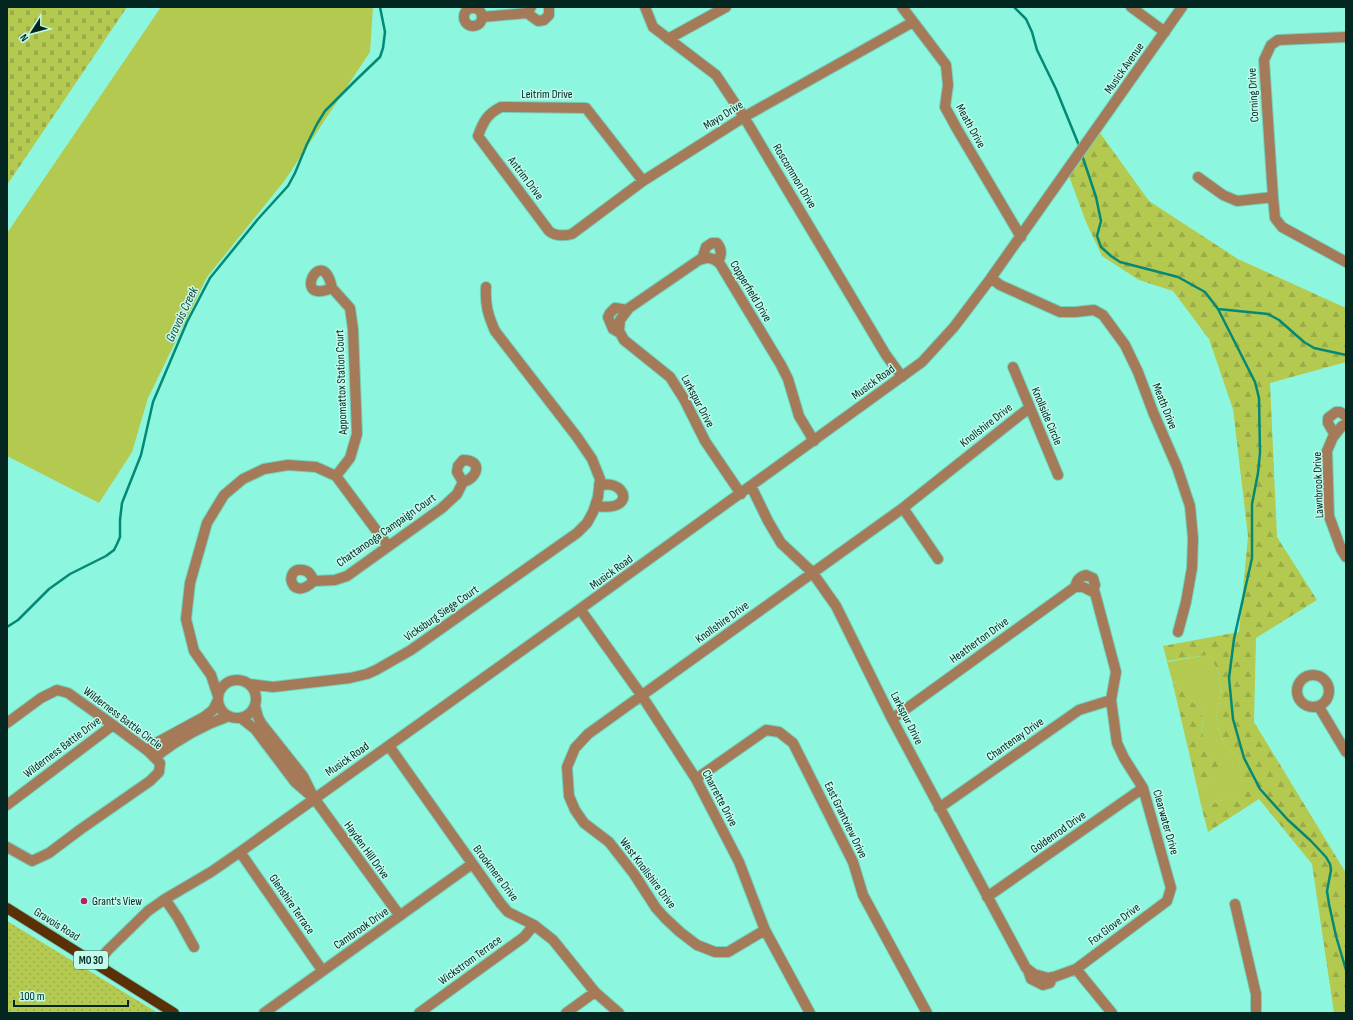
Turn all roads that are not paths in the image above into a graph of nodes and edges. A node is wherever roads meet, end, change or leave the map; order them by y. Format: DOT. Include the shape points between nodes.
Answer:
graph roads {
  1 [pos="549,7"];
  2 [pos="645,7"];
  3 [pos="726,7"];
  4 [pos="902,7"];
  5 [pos="1131,7"];
  6 [pos="1182,7"];
  7 [pos="528,10"];
  8 [pos="482,17"];
  9 [pos="913,22"];
  10 [pos="1165,32"];
  11 [pos="1346,37"];
  12 [pos="668,39"];
  13 [pos="744,117"];
  14 [pos="478,136"];
  15 [pos="1086,144"];
  16 [pos="1198,177"];
  17 [pos="643,181"];
  18 [pos="1272,198"];
  19 [pos="553,235"];
  20 [pos="1021,237"];
  21 [pos="702,259"];
  22 [pos="718,262"];
  23 [pos="1346,262"];
  24 [pos="991,278"];
  25 [pos="486,287"];
  26 [pos="332,288"];
  27 [pos="627,310"];
  28 [pos="620,333"];
  29 [pos="1013,368"];
  30 [pos="902,378"];
  31 [pos="1029,408"];
  32 [pos="1346,416"];
  33 [pos="1344,425"];
  34 [pos="1335,435"];
  35 [pos="814,441"];
  36 [pos="1058,475"];
  37 [pos="336,476"];
  38 [pos="463,482"];
  39 [pos="599,485"];
  40 [pos="751,486"];
  41 [pos="741,494"];
  42 [pos="595,506"];
  43 [pos="903,508"];
  44 [pos="388,546"];
  45 [pos="1346,557"];
  46 [pos="938,559"];
  47 [pos="812,572"];
  48 [pos="314,581"];
  49 [pos="1084,589"];
  50 [pos="580,610"];
  51 [pos="1178,632"];
  52 [pos="211,675"];
  53 [pos="230,681"];
  54 [pos="249,684"];
  55 [pos="273,687"];
  56 [pos="642,696"];
  57 [pos="218,698"];
  58 [pos="1111,700"];
  59 [pos="256,704"];
  60 [pos="1319,706"];
  61 [pos="229,716"];
  62 [pos="240,718"];
  63 [pos="892,719"];
  64 [pos="7,723"];
  65 [pos="113,725"];
  66 [pos="389,746"];
  67 [pos="1346,752"];
  68 [pos="152,754"];
  69 [pos="568,767"];
  70 [pos="696,779"];
  71 [pos="1143,788"];
  72 [pos="314,798"];
  73 [pos="7,805"];
  74 [pos="939,808"];
  75 [pos="7,847"];
  76 [pos="240,852"];
  77 [pos="472,864"];
  78 [pos="987,897"];
  79 [pos="165,899"];
  80 [pos="1166,901"];
  81 [pos="1235,904"];
  82 [pos="7,908"];
  83 [pos="400,916"];
  84 [pos="534,925"];
  85 [pos="765,930"];
  86 [pos="194,947"];
  87 [pos="96,964"];
  88 [pos="1076,969"];
  89 [pos="322,970"];
  90 [pos="595,992"];
  91 [pos="174,1013"];
  92 [pos="264,1013"];
  93 [pos="419,1013"];
  94 [pos="566,1013"];
  95 [pos="619,1013"];
  96 [pos="810,1013"];
  97 [pos="927,1013"];
  98 [pos="1112,1013"];
  99 [pos="1256,1013"];
  1 -- 7 [label="street" via="549,15 538,22"];
  2 -- 12 [label="street, Roscommon Drive" via="653,27"];
  3 -- 12 [label="street"];
  4 -- 9 [label="street, Meath Drive"];
  5 -- 10 [label="street"];
  6 -- 10 [label="street, Musick Avenue"];
  7 -- 8 [label="street"];
  9 -- 13 [label="street, Mayo Drive"];
  9 -- 20 [label="street, Meath Drive" via="946,66 948,85 945,107"];
  10 -- 15 [label="street, Musick Avenue"];
  11 -- 18 [label="street, Corning Drive" via="1278,40 1271,45 1267,53 1264,60"];
  12 -- 13 [label="street, Roscommon Drive" via="716,75"];
  13 -- 17 [label="street, Mayo Drive"];
  13 -- 30 [label="street, Roscommon Drive"];
  14 -- 17 [label="street, Leitrim Drive" via="482,124 492,112 501,107 586,108"];
  14 -- 19 [label="street, Antrim Drive"];
  15 -- 20 [label="street, Musick Road"];
  16 -- 18 [label="street" via="1223,195 1238,201"];
  17 -- 19 [label="street, Mayo Drive" via="572,234"];
  18 -- 23 [label="street, Corning Drive" via="1275,218 1282,227"];
  20 -- 24 [label="street, Musick Road"];
  21 -- 22 [label="street, Copperfield Drive" via="707,257"];
  21 -- 22 [label="street" via="706,247 712,242 720,247 721,255"];
  21 -- 27 [label="street"];
  22 -- 35 [label="street, Copperfield Drive" via="781,365 799,416"];
  24 -- 30 [label="street, Musick Road" via="942,341"];
  24 -- 51 [label="street, Meath Drive" via="1000,285 1060,312 1094,310 1103,315 1124,345 1138,372 1177,467 1190,506 1192,568"];
  25 -- 39 [label="street, Vicksburg Siege Court" via="485,302 495,331 592,459 600,479"];
  26 -- 37 [label="street, Appomattox Station Court" via="350,308 357,434 350,458"];
  27 -- 28 [label="street" via="620,320"];
  27 -- 28 [label="street, Larkspur Drive" via="615,308 608,318 613,329"];
  28 -- 41 [label="street, Larkspur Drive" via="624,340 670,377 705,441"];
  29 -- 31 [label="street, Knollside Circle"];
  30 -- 35 [label="street, Musick Road"];
  31 -- 36 [label="street, Knollside Circle"];
  31 -- 43 [label="street, Knollshire Drive"];
  32 -- 34 [label="street" via="1336,412 1328,418"];
  33 -- 34 [label="street, Lawnbrook Drive"];
  34 -- 45 [label="street, Lawnbrook Drive" via="1327,451 1329,516"];
  35 -- 40 [label="street, Musick Road"];
  37 -- 44 [label="street"];
  37 -- 52 [label="street" via="316,467 288,465 264,470 243,479 224,495 207,523 190,583 186,619 194,651"];
  38 -- 44 [label="street, Chattanooga Campaign Court" via="457,494 442,508"];
  39 -- 42 [label="street, Vicksburg Siege Court"];
  39 -- 42 [label="street" via="620,488 623,499 613,506"];
  40 -- 41 [label="street, Musick Road"];
  40 -- 47 [label="street, Larkspur Drive" via="781,543"];
  41 -- 50 [label="street, Musick Road"];
  42 -- 55 [label="street, Vicksburg Siege Court" via="587,523 577,533 411,650 376,670 350,678"];
  43 -- 46 [label="street"];
  43 -- 47 [label="street, Knollshire Drive"];
  44 -- 48 [label="street, Chattanooga Campaign Court" via="348,576 335,580"];
  47 -- 56 [label="street, Knollshire Drive"];
  47 -- 63 [label="street, Larkspur Drive" via="836,606"];
  49 -- 58 [label="street, Clearwater Drive" via="1095,593 1116,672"];
  49 -- 63 [label="street, Heatherton Drive"];
  50 -- 56 [label="street, Charrette Drive"];
  50 -- 66 [label="street, Musick Road"];
  52 -- 53 [label="street"];
  52 -- 57 [label="street"];
  53 -- 54 [label="street" via="238,680"];
  53 -- 57 [label="street" via="224,686"];
  54 -- 55 [label="street, Vicksburg Siege Court"];
  54 -- 59 [label="street" via="256,694"];
  55 -- 59 [label="street"];
  56 -- 69 [label="street, Knollshire Drive" via="588,734 575,748"];
  56 -- 70 [label="street, Charrette Drive"];
  57 -- 61 [label="street" via="223,711"];
  57 -- 68 [label="street" via="213,710 158,742"];
  58 -- 71 [label="street, Clearwater Drive" via="1118,743 1124,758"];
  58 -- 74 [label="street, Chantenay Drive" via="1079,710"];
  59 -- 62 [label="street" via="251,713"];
  59 -- 72 [label="street" via="261,723 303,776"];
  60 -- 67 [label="street"];
  61 -- 62 [label="street"];
  61 -- 68 [label="street"];
  62 -- 72 [label="street" via="255,729 295,782"];
  63 -- 74 [label="street, Larkspur Drive"];
  64 -- 65 [label="street, Wilderness Battle Circle" via="40,698 57,690 68,693"];
  65 -- 68 [label="street, Wilderness Battle Circle"];
  65 -- 73 [label="street, Wilderness Battle Drive"];
  66 -- 72 [label="street, Musick Road"];
  66 -- 77 [label="street, Brookmere Drive"];
  68 -- 75 [label="street, Wilderness Battle Circle" via="160,763 159,772 150,781 49,853 32,861"];
  69 -- 85 [label="street, West Knollshire Drive" via="569,796 575,810 584,823 608,842 634,874 656,908 680,932 707,950 728,952"];
  70 -- 85 [label="street, Charrette Drive" via="739,862"];
  70 -- 97 [label="street, East Grantview Drive" via="766,730 779,732 793,743 854,862 863,895"];
  71 -- 78 [label="street, Goldenrod Drive"];
  71 -- 80 [label="street, Clearwater Drive" via="1171,888"];
  72 -- 76 [label="street, Musick Road"];
  72 -- 83 [label="street, Hayden Hill Drive"];
  74 -- 78 [label="street, Larkspur Drive"];
  76 -- 79 [label="street, Musick Road"];
  76 -- 89 [label="street, Glenshire Terrace"];
  77 -- 83 [label="street, Cambrook Drive"];
  77 -- 84 [label="street, Brookmere Drive" via="508,912"];
  78 -- 88 [label="street, Larkspur Drive" via="1028,970 1048,978"];
  79 -- 86 [label="street"];
  79 -- 87 [label="street, Musick Road" via="133,925"];
  80 -- 88 [label="street, Fox Glove Drive"];
  81 -- 99 [label="street" via="1256,994"];
  82 -- 87 [label="main road, Gravois Road / MO 30"];
  83 -- 89 [label="street, Cambrook Drive"];
  84 -- 90 [label="street, Brookmere Drive" via="553,940"];
  84 -- 93 [label="street, Wickstrom Terrace" via="524,937"];
  85 -- 96 [label="street, Charrette Drive"];
  87 -- 91 [label="main road, Gravois Road / MO 30"];
  88 -- 98 [label="street"];
  89 -- 92 [label="street, Cambrook Drive"];
  90 -- 94 [label="street"];
  90 -- 95 [label="street, Brookmere Drive"];
}
